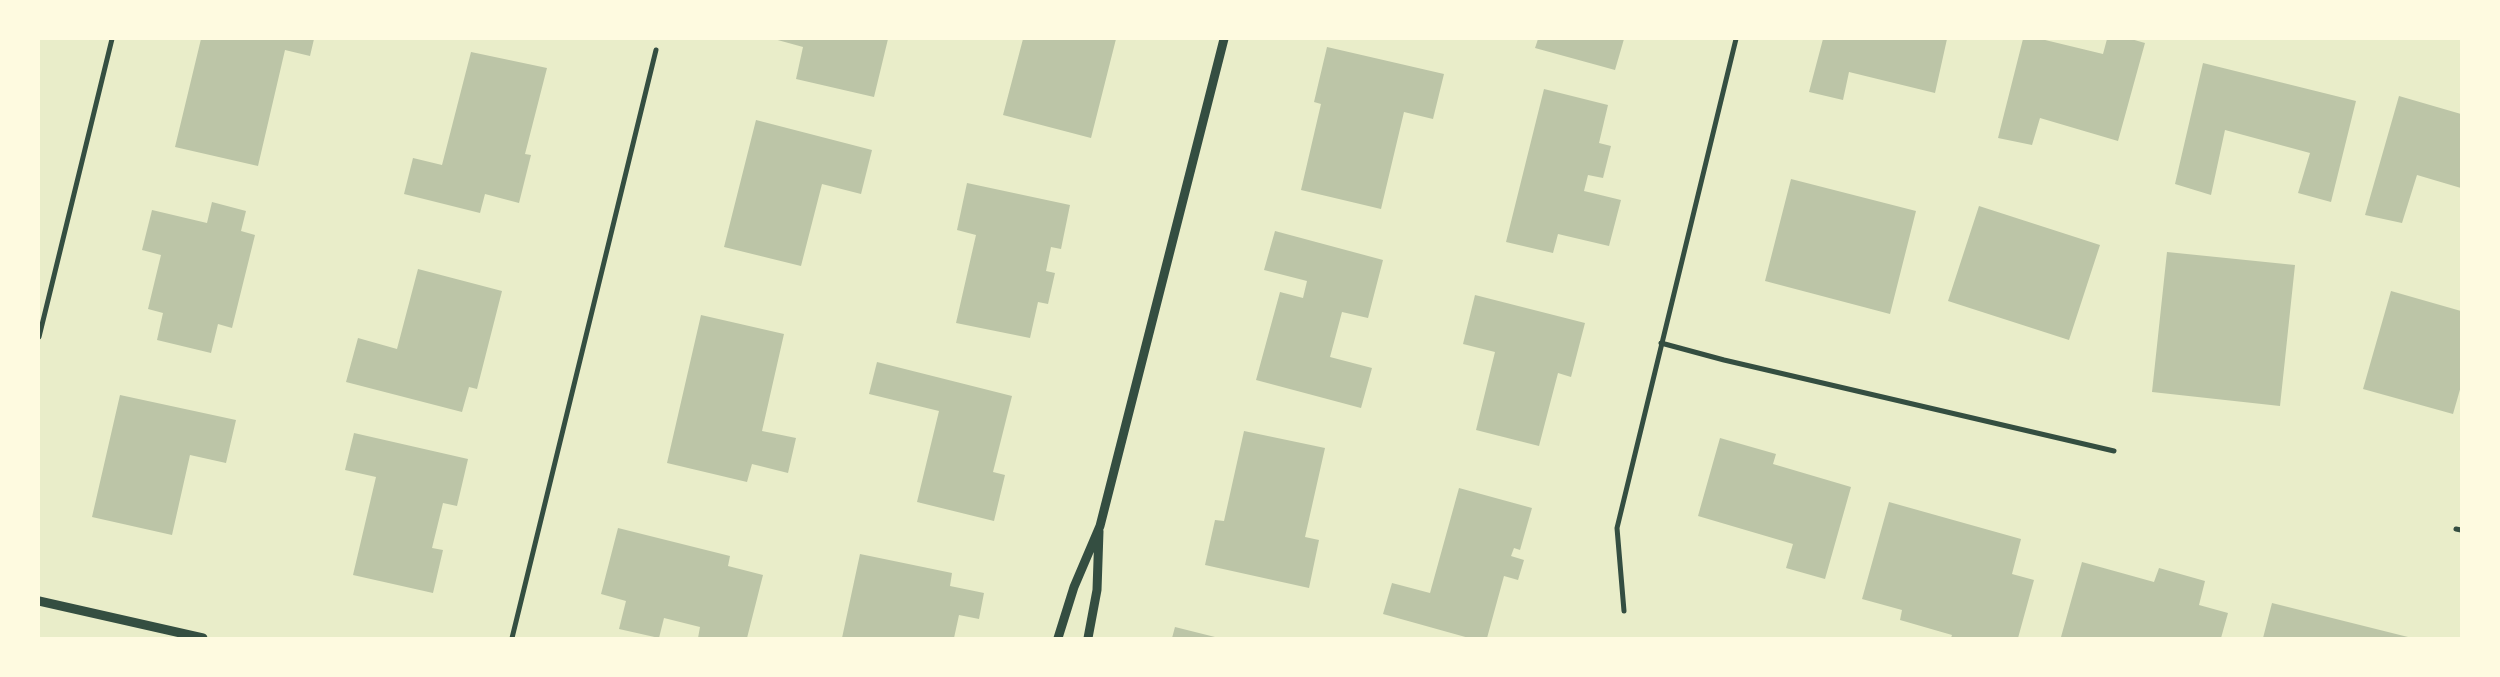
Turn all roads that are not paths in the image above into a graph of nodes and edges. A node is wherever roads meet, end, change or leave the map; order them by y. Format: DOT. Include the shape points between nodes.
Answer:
graph roads {
  1 [pos="112,39"];
  2 [pos="1224,39"];
  3 [pos="1736,39"];
  4 [pos="656,50"];
  5 [pos="39,337"];
  6 [pos="1661,343"];
  7 [pos="2114,451"];
  8 [pos="1100,526"];
  9 [pos="39,601"];
  10 [pos="1624,611"];
  11 [pos="203,638"];
  12 [pos="512,638"];
  13 [pos="1058,638"];
  14 [pos="1088,638"];
  1 -- 5 [label="street"];
  2 -- 8 [label="street"];
  3 -- 6 [label="street"];
  4 -- 12 [label="street"];
  6 -- 7 [label="street"];
  6 -- 10 [label="street" via="1617,528"];
  8 -- 13 [label="street" via="1074,587"];
  8 -- 14 [label="street" via="1097,590"];
  9 -- 11 [label="street"];
}
